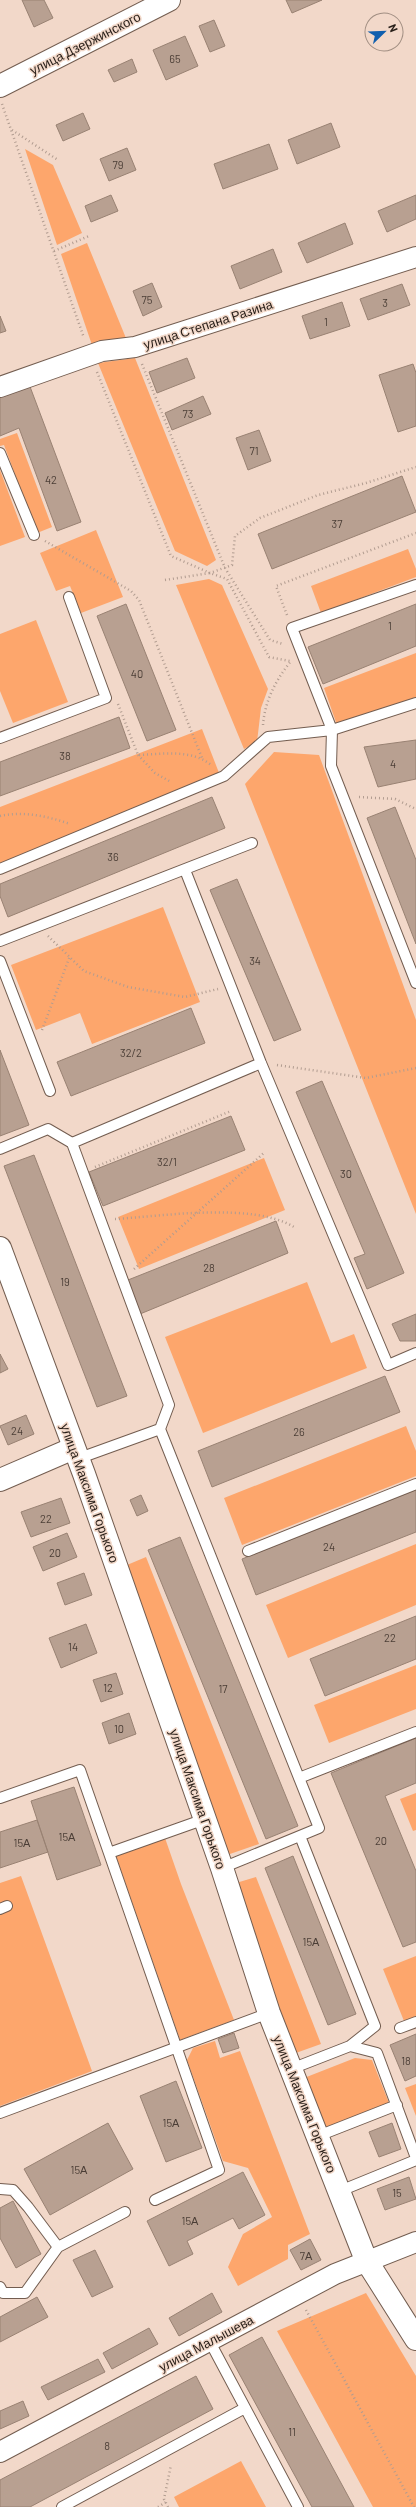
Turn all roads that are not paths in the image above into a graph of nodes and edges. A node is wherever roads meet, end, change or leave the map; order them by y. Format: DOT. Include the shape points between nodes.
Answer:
graph roads {
  1 [pos="169,0"];
  2 [pos="0,86"];
  3 [pos="416,257"];
  4 [pos="0,387"];
  5 [pos="0,453"];
  6 [pos="34,535"];
  7 [pos="416,585"];
  8 [pos="69,597"];
  9 [pos="416,703"];
  10 [pos="332,730"];
  11 [pos="0,738"];
  12 [pos="252,844"];
  13 [pos="0,869"];
  14 [pos="185,870"];
  15 [pos="0,941"];
  16 [pos="0,961"];
  17 [pos="416,983"];
  18 [pos="261,1063"];
  19 [pos="50,1091"];
  20 [pos="72,1143"];
  21 [pos="0,1149"];
  22 [pos="0,1248"];
  23 [pos="416,1353"];
  24 [pos="160,1429"];
  25 [pos="75,1453"];
  26 [pos="0,1480"];
  27 [pos="416,1484"];
  28 [pos="248,1551"];
  29 [pos="416,1732"];
  30 [pos="299,1778"];
  31 [pos="0,1798"];
  32 [pos="205,1819"];
  33 [pos="300,1836"];
  34 [pos="109,1853"];
  35 [pos="222,1868"];
  36 [pos="269,2013"];
  37 [pos="416,2022"];
  38 [pos="400,2028"];
  39 [pos="350,2046"];
  40 [pos="177,2047"];
  41 [pos="291,2070"];
  42 [pos="397,2105"];
  43 [pos="0,2112"];
  44 [pos="318,2136"];
  45 [pos="416,2156"];
  46 [pos="0,2189"];
  47 [pos="340,2191"];
  48 [pos="155,2200"];
  49 [pos="125,2212"];
  50 [pos="416,2242"];
  51 [pos="58,2247"];
  52 [pos="366,2260"];
  53 [pos="0,2287"];
  54 [pos="416,2339"];
  55 [pos="210,2342"];
  56 [pos="245,2408"];
  57 [pos="0,2452"];
  58 [pos="62,2507"];
  59 [pos="298,2507"];
  1 -- 2 [label="street, улица Дзержинского"];
  3 -- 4 [label="street, улица Степана Разина" via="135,347 102,351"];
  5 -- 6 [label="lane"];
  7 -- 10 [label="lane" via="292,628"];
  8 -- 11 [label="lane" via="106,698"];
  9 -- 10 [label="lane"];
  10 -- 13 [label="lane" via="268,737 224,776"];
  10 -- 17 [label="lane" via="331,766"];
  12 -- 14 [label="lane"];
  14 -- 15 [label="lane"];
  14 -- 18 [label="lane"];
  16 -- 19 [label="lane"];
  18 -- 20 [label="lane"];
  18 -- 23 [label="lane" via="388,1365"];
  20 -- 21 [label="lane" via="48,1129"];
  20 -- 24 [label="lane" via="169,1405"];
  22 -- 25 [label="street, улица Максима Горького"];
  24 -- 25 [label="lane"];
  24 -- 30 [label="lane"];
  25 -- 26 [label="street"];
  25 -- 32 [label="street, улица Максима Горького"];
  27 -- 28 [label="lane"];
  29 -- 30 [label="lane"];
  30 -- 33 [label="lane" via="319,1828"];
  31 -- 34 [label="lane" via="80,1770"];
  32 -- 34 [label="lane"];
  32 -- 35 [label="street, улица Максима Горького"];
  33 -- 35 [label="lane"];
  33 -- 39 [label="lane" via="375,2026"];
  34 -- 40 [label="lane"];
  35 -- 36 [label="street, улица Максима Горького"];
  36 -- 40 [label="lane"];
  36 -- 41 [label="street, улица Максима Горького"];
  37 -- 38 [label="lane"];
  39 -- 41 [label="lane"];
  39 -- 42 [label="lane" via="377,2053"];
  40 -- 43 [label="lane"];
  40 -- 48 [label="lane" via="218,2170"];
  41 -- 44 [label="street, улица Максима Горького"];
  42 -- 44 [label="lane"];
  42 -- 45 [label="lane"];
  44 -- 47 [label="street, улица Максима Горького"];
  45 -- 47 [label="lane"];
  46 -- 51 [label="lane" via="13,2190"];
  47 -- 52 [label="street, улица Максима Горького"];
  49 -- 51 [label="lane"];
  50 -- 52 [label="street, улица Малышева"];
  51 -- 53 [label="lane" via="25,2293 3,2293"];
  52 -- 54 [label="street, улица Максима Горького"];
  52 -- 55 [label="street, улица Малышева" via="297,2294"];
  55 -- 56 [label="lane"];
  55 -- 57 [label="street, улица Малышева"];
  56 -- 58 [label="lane"];
  56 -- 59 [label="lane"];
}
